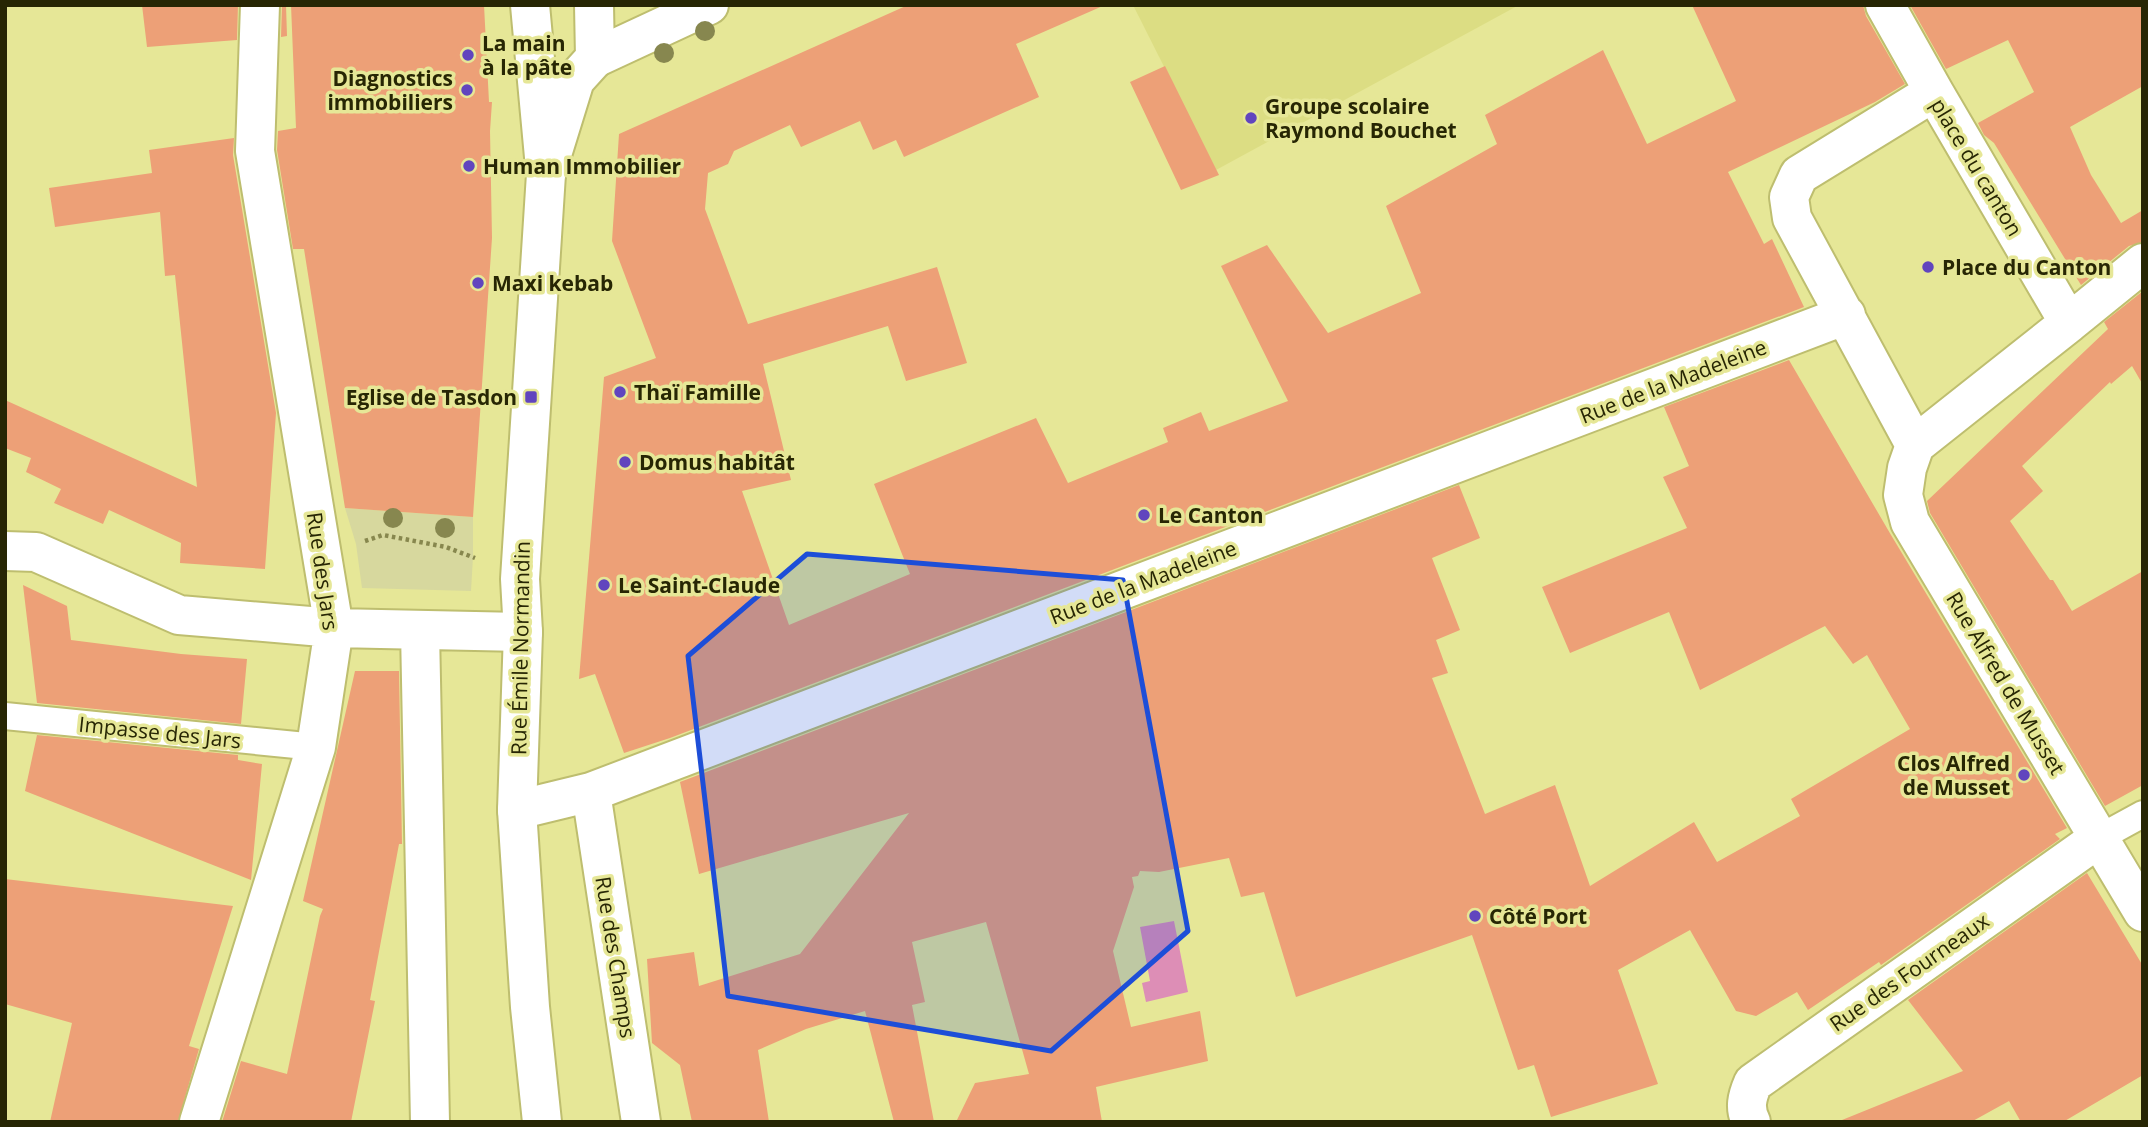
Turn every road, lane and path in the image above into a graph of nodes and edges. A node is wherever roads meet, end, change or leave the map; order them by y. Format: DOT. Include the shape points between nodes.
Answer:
graph roads {
  1 [pos="260,5"];
  2 [pos="530,5"];
  3 [pos="594,5"];
  4 [pos="709,5"];
  5 [pos="1885,5"];
  6 [pos="595,58"];
  7 [pos="1934,92"];
  8 [pos="546,174"];
  9 [pos="2143,263"];
  10 [pos="1846,315"];
  11 [pos="2069,323"];
  12 [pos="1914,445"];
  13 [pos="5,551"];
  14 [pos="326,577"];
  15 [pos="520,579"];
  16 [pos="334,628"];
  17 [pos="420,631"];
  18 [pos="523,632"];
  19 [pos="5,716"];
  20 [pos="316,747"];
  21 [pos="591,792"];
  22 [pos="517,810"];
  23 [pos="2143,814"];
  24 [pos="2099,838"];
  25 [pos="2143,912"];
  26 [pos="199,1122"];
  27 [pos="430,1122"];
  28 [pos="542,1122"];
  29 [pos="641,1122"];
  30 [pos="1751,1122"];
  1 -- 14 [label="street, Rue des Jars" via="255,151"];
  2 -- 8 [label="street, Rue Émile Normandin"];
  3 -- 6 [label="street"];
  4 -- 6 [label="street"];
  5 -- 7 [label="street"];
  6 -- 8 [label="street, Rue Émile Normandin" via="575,80"];
  7 -- 10 [label="street, place du canton" via="1799,175 1789,197 1792,218"];
  7 -- 11 [label="street, place du canton"];
  8 -- 15 [label="street, Rue Émile Normandin"];
  9 -- 11 [label="street"];
  10 -- 12 [label="street, place du canton"];
  10 -- 21 [label="street, Rue de la Madeleine"];
  11 -- 12 [label="street"];
  12 -- 24 [label="street, Rue Alfred de Musset" via="1903,495 1910,522"];
  13 -- 16 [label="street" via="36,552 179,615"];
  14 -- 15 [label="path" via="356,544 383,535 446,547"];
  14 -- 16 [label="street, Rue des Jars"];
  15 -- 18 [label="street, Rue Émile Normandin"];
  16 -- 17 [label="street"];
  16 -- 20 [label="street, Rue des Jars"];
  17 -- 18 [label="street"];
  17 -- 27 [label="street"];
  18 -- 22 [label="street, Rue Émile Normandin"];
  19 -- 20 [label="lane, Impasse des Jars"];
  20 -- 26 [label="street, Rue des Jars"];
  21 -- 22 [label="street, Rue de la Madeleine"];
  21 -- 29 [label="street, Rue des Champs"];
  22 -- 28 [label="street, Rue Émile Normandin"];
  23 -- 24 [label="lane"];
  24 -- 25 [label="street, Rue Alfred de Musset"];
  24 -- 30 [label="street, Rue des Fourneaux" via="1753,1083 1747,1098"];
}
